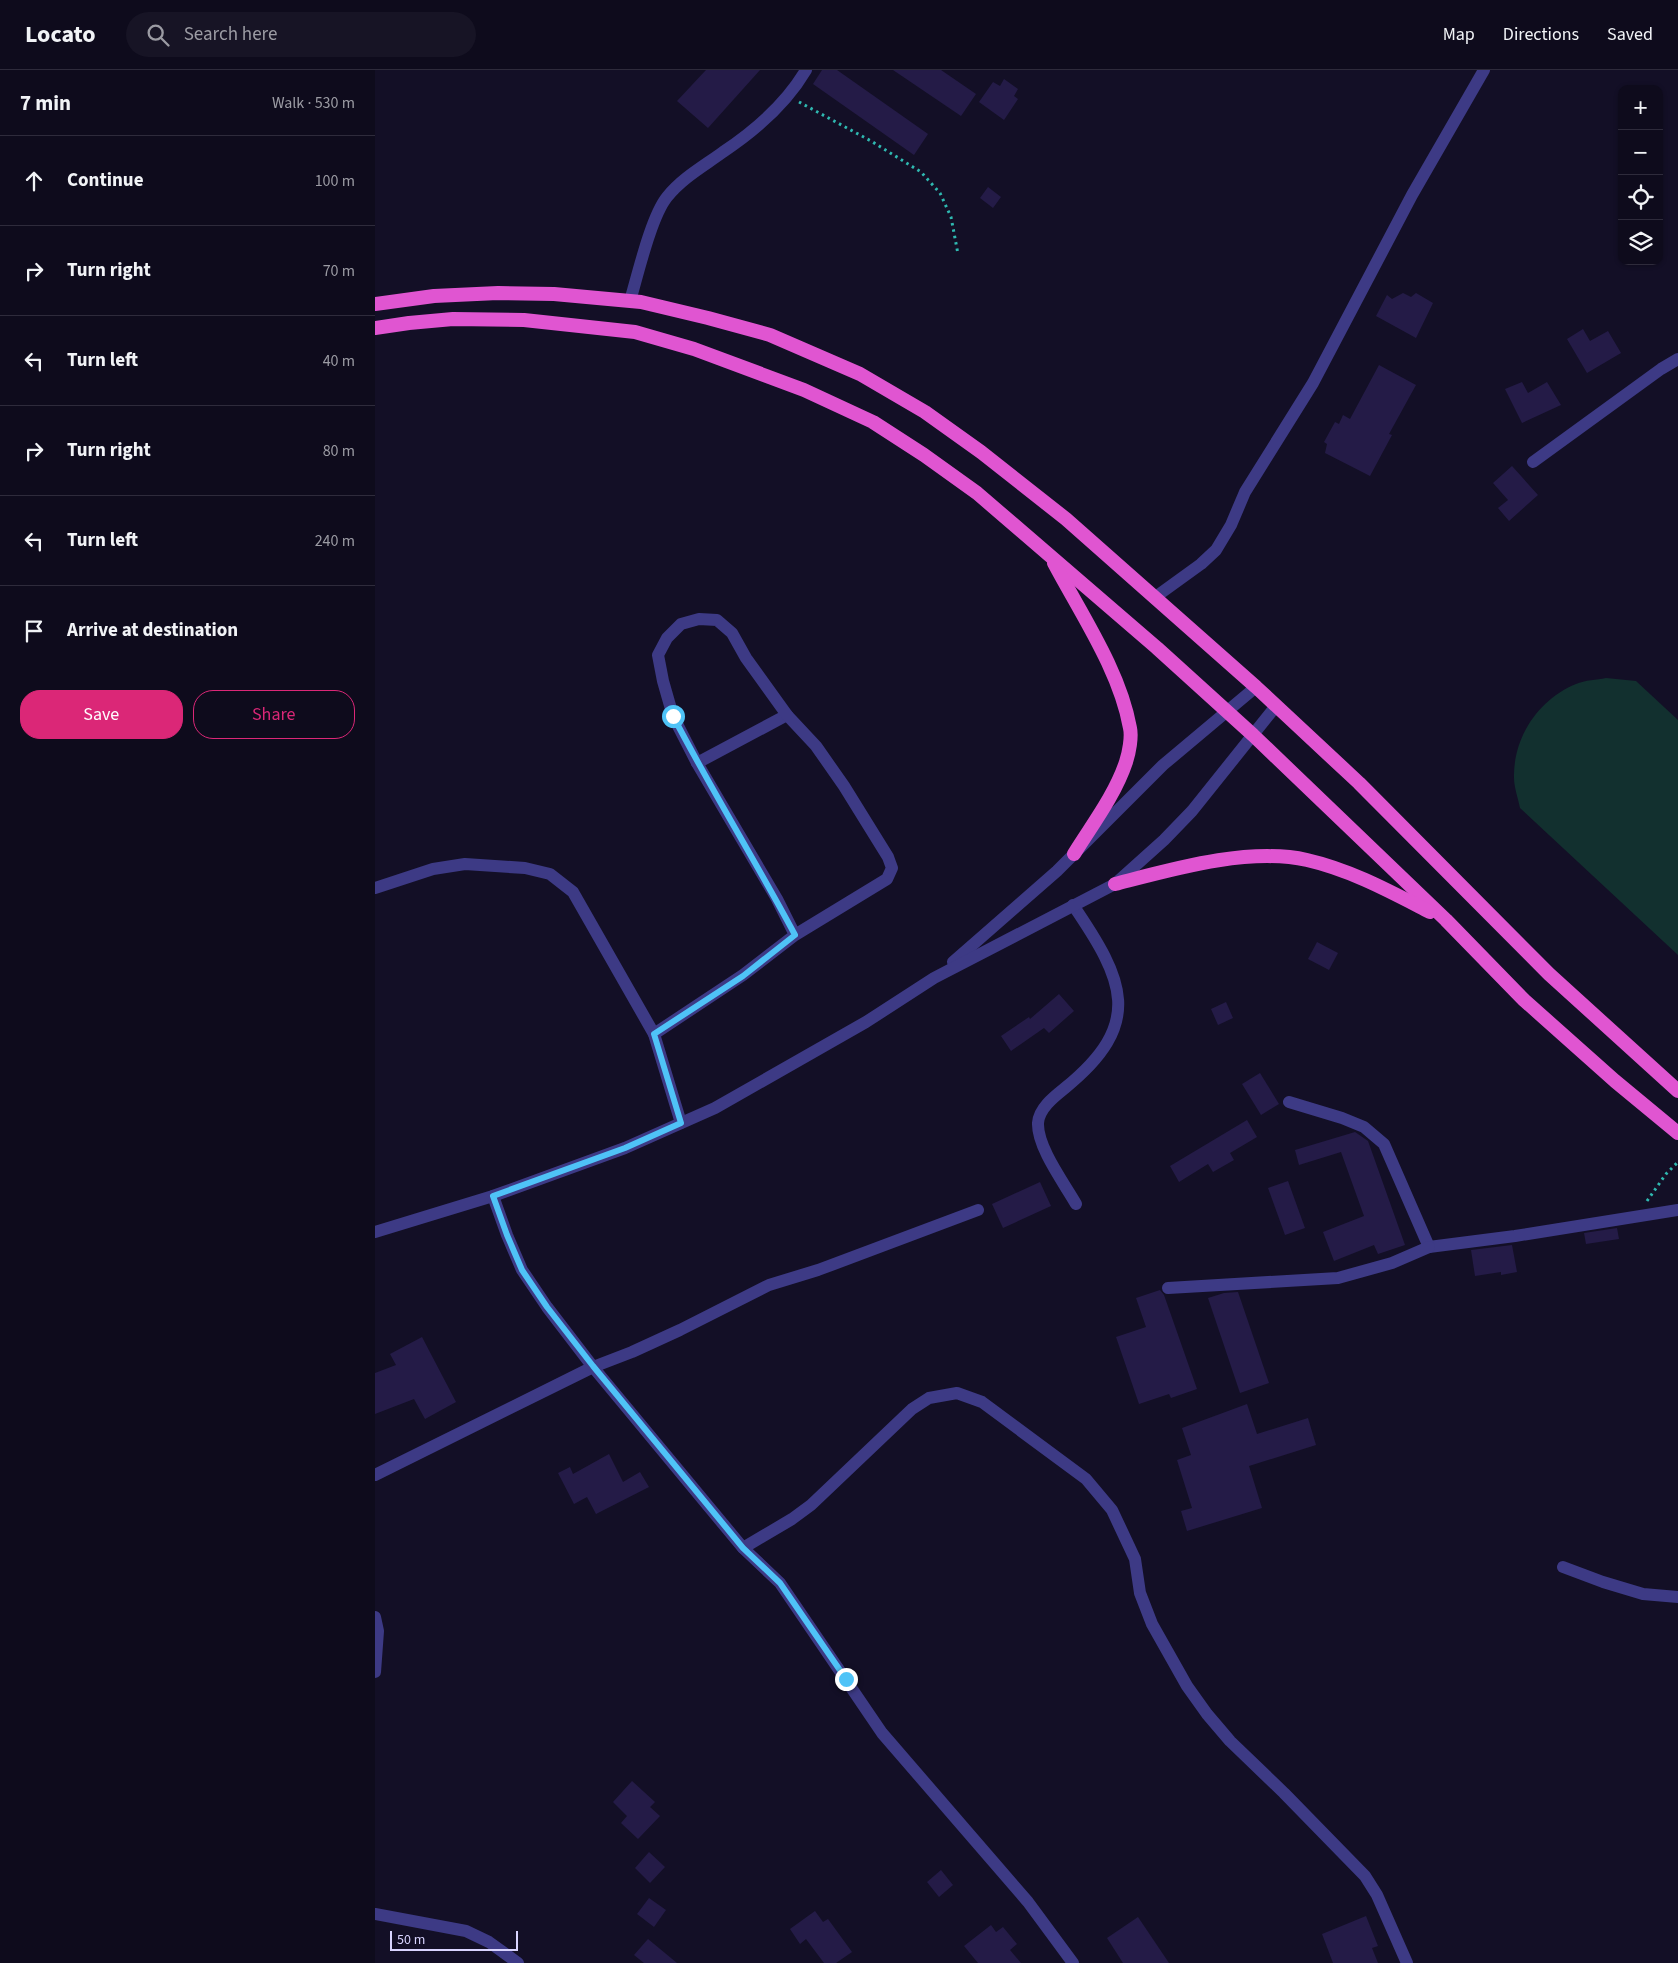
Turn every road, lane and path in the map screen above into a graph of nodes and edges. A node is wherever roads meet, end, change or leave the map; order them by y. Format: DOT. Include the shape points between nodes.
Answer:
graph roads {
  1 [pos="806,70"];
  2 [pos="1484,70"];
  3 [pos="787,96"];
  4 [pos="958,254"];
  5 [pos="630,301"];
  6 [pos="375,304"];
  7 [pos="375,328"];
  8 [pos="1678,359"];
  9 [pos="1533,462"];
  10 [pos="1051,556"];
  11 [pos="1154,598"];
  12 [pos="1256,687"];
  13 [pos="1276,706"];
  14 [pos="1227,710"];
  15 [pos="787,714"];
  16 [pos="1253,735"];
  17 [pos="697,763"];
  18 [pos="1074,854"];
  19 [pos="1115,884"];
  20 [pos="375,888"];
  21 [pos="1073,905"];
  22 [pos="1445,920"];
  23 [pos="795,935"];
  24 [pos="934,978"];
  25 [pos="654,1034"];
  26 [pos="1678,1091"];
  27 [pos="1289,1102"];
  28 [pos="681,1123"];
  29 [pos="1678,1133"];
  30 [pos="1678,1162"];
  31 [pos="493,1196"];
  32 [pos="1077,1204"];
  33 [pos="978,1210"];
  34 [pos="1678,1210"];
  35 [pos="1635,1218"];
  36 [pos="375,1232"];
  37 [pos="1429,1247"];
  38 [pos="1168,1288"];
  39 [pos="593,1366"];
  40 [pos="375,1475"];
  41 [pos="743,1548"];
  42 [pos="1563,1568"];
  43 [pos="1678,1597"];
  44 [pos="375,1617"];
  45 [pos="375,1672"];
  46 [pos="375,1914"];
  47 [pos="518,1963"];
  48 [pos="1073,1963"];
  49 [pos="1407,1963"];
  1 -- 3 [label="street"];
  2 -- 11 [label="street" via="1412,195 1313,383 1245,492 1216,550"];
  3 -- 4 [label="path" via="921,172 940,193 951,216"];
  3 -- 5 [label="street" via="761,125 687,177 666,198 653,225"];
  5 -- 6 [label="highway" via="498,293 434,296"];
  5 -- 11 [label="highway" via="770,335 860,374 925,412 981,452 1066,519"];
  7 -- 10 [label="highway" via="453,319 524,320 635,332 694,349 804,390 873,422 977,493"];
  8 -- 9 [label="street"];
  10 -- 14 [label="highway"];
  10 -- 18 [label="highway" via="1110,670 1131,730 1127,761 1116,786"];
  11 -- 12 [label="highway"];
  12 -- 13 [label="highway"];
  12 -- 14 [label="street"];
  13 -- 16 [label="street"];
  13 -- 26 [label="highway" via="1359,783 1549,974"];
  14 -- 16 [label="highway"];
  14 -- 18 [label="street" via="1163,765"];
  15 -- 17 [label="street"];
  15 -- 17 [label="street" via="732,633 717,620 699,619 681,624 667,638 658,654 673,716"];
  15 -- 23 [label="street" via="816,746 844,786 892,868 887,878"];
  16 -- 19 [label="street" via="1192,811"];
  16 -- 22 [label="highway"];
  17 -- 23 [label="street"];
  18 -- 24 [label="street"];
  19 -- 21 [label="street"];
  19 -- 22 [label="highway" via="1224,860 1268,856 1306,860 1389,890"];
  20 -- 25 [label="street" via="433,869 465,864 525,868 550,874 573,892"];
  21 -- 24 [label="street"];
  21 -- 32 [label="street" via="1107,960 1116,983 1120,1007 1115,1030 1099,1056 1044,1107 1038,1121 1039,1137"];
  22 -- 29 [label="highway" via="1524,1000"];
  23 -- 25 [label="street" via="743,976"];
  24 -- 28 [label="street" via="866,1022 758,1084"];
  25 -- 28 [label="street"];
  27 -- 37 [label="street" via="1365,1127 1384,1144"];
  28 -- 31 [label="street" via="625,1148"];
  30 -- 35 [label="path"];
  31 -- 36 [label="street"];
  31 -- 39 [label="street" via="522,1270"];
  33 -- 39 [label="street" via="769,1285 680,1330"];
  34 -- 35 [label="street"];
  35 -- 37 [label="street"];
  37 -- 38 [label="street" via="1338,1278"];
  39 -- 40 [label="street"];
  39 -- 41 [label="street"];
  41 -- 48 [label="street" via="780,1583 883,1732 1028,1902"];
  41 -- 49 [label="street" via="811,1505 912,1408 929,1398 957,1393 983,1402 1086,1479 1112,1510 1135,1559 1140,1593 1152,1624 1187,1686 1230,1741 1365,1876 1377,1895"];
  42 -- 43 [label="street" via="1643,1594"];
  44 -- 45 [label="street" via="378,1630"];
  46 -- 47 [label="street" via="466,1931 489,1942"];
}
